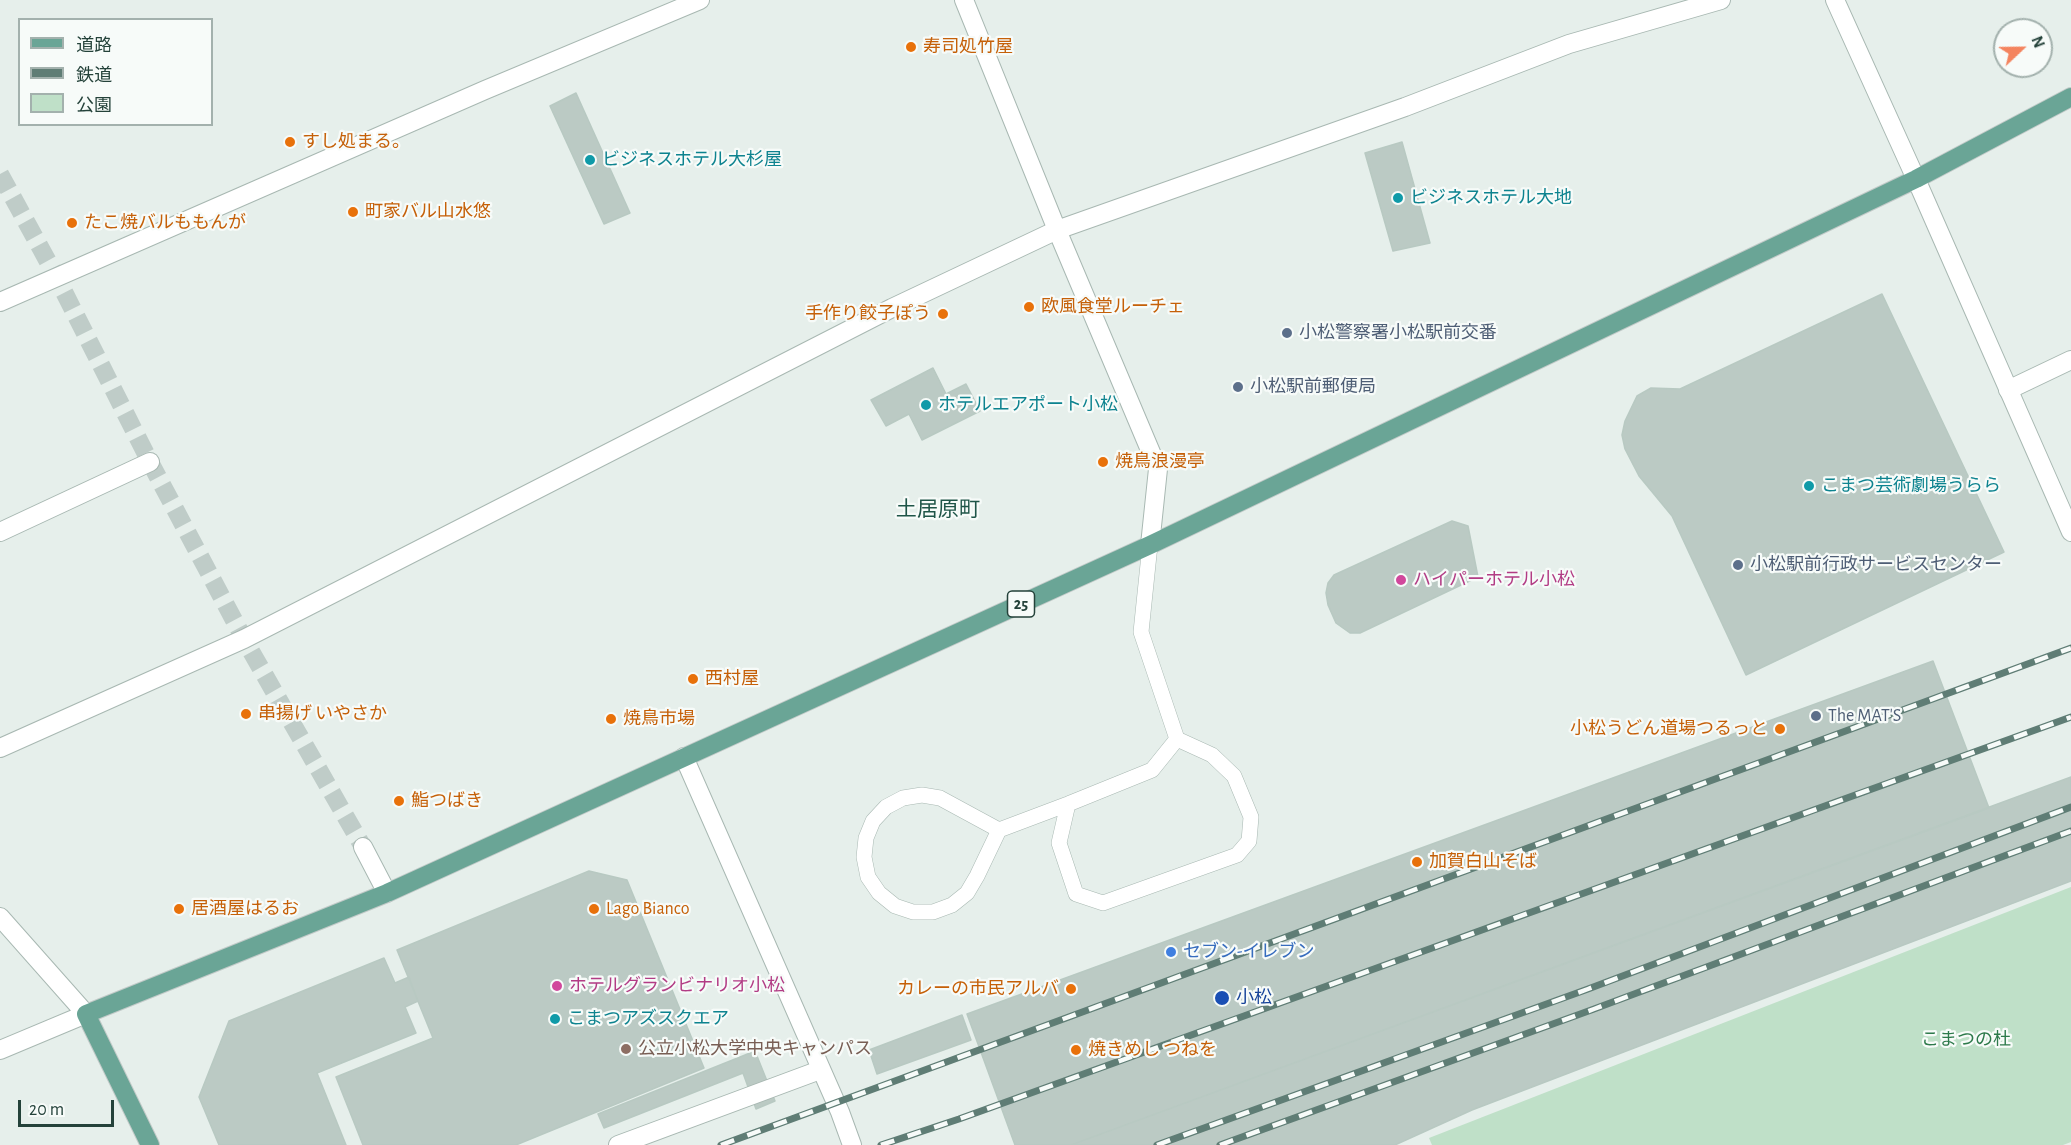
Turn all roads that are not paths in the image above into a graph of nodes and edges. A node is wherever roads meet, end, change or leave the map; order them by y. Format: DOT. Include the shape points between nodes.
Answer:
graph roads {
  1 [pos="700,0"];
  2 [pos="964,0"];
  3 [pos="1721,0"];
  4 [pos="1835,0"];
  5 [pos="2071,97"];
  6 [pos="1916,179"];
  7 [pos="1057,230"];
  8 [pos="0,303"];
  9 [pos="2071,360"];
  10 [pos="2008,390"];
  11 [pos="150,462"];
  12 [pos="0,532"];
  13 [pos="2071,532"];
  14 [pos="1150,545"];
  15 [pos="1177,739"];
  16 [pos="0,748"];
  17 [pos="684,757"];
  18 [pos="1068,804"];
  19 [pos="999,830"];
  20 [pos="363,847"];
  21 [pos="387,893"];
  22 [pos="0,917"];
  23 [pos="86,1014"];
  24 [pos="0,1050"];
  25 [pos="820,1070"];
  26 [pos="150,1145"];
  27 [pos="618,1145"];
  28 [pos="852,1145"];
  1 -- 8 [label="street"];
  2 -- 7 [label="street"];
  3 -- 7 [label="street" via="1569,44 1405,107"];
  4 -- 6 [label="street"];
  5 -- 6 [label="main road, 25"];
  6 -- 10 [label="street"];
  6 -- 14 [label="main road, 25"];
  7 -- 14 [label="street" via="1158,469"];
  7 -- 16 [label="street" via="892,308 244,639"];
  9 -- 10 [label="street"];
  10 -- 13 [label="street"];
  11 -- 12 [label="street"];
  14 -- 15 [label="lane" via="1141,632"];
  14 -- 17 [label="main road, 25"];
  15 -- 18 [label="lane" via="1152,770"];
  15 -- 18 [label="lane" via="1212,755 1234,776 1251,817 1249,841 1236,855 1103,903 1076,894 1059,843"];
  17 -- 21 [label="main road, 25"];
  17 -- 25 [label="street"];
  18 -- 19 [label="lane"];
  19 -- 19 [label="lane" via="967,893 952,905 933,912 913,912 895,906 879,893 868,876 864,857 873,821 886,807 903,798 940,798"];
  20 -- 21 [label="street"];
  21 -- 23 [label="main road, 25"];
  22 -- 23 [label="street"];
  23 -- 24 [label="street"];
  23 -- 26 [label="main road"];
  25 -- 27 [label="street"];
  25 -- 28 [label="street"];
}
